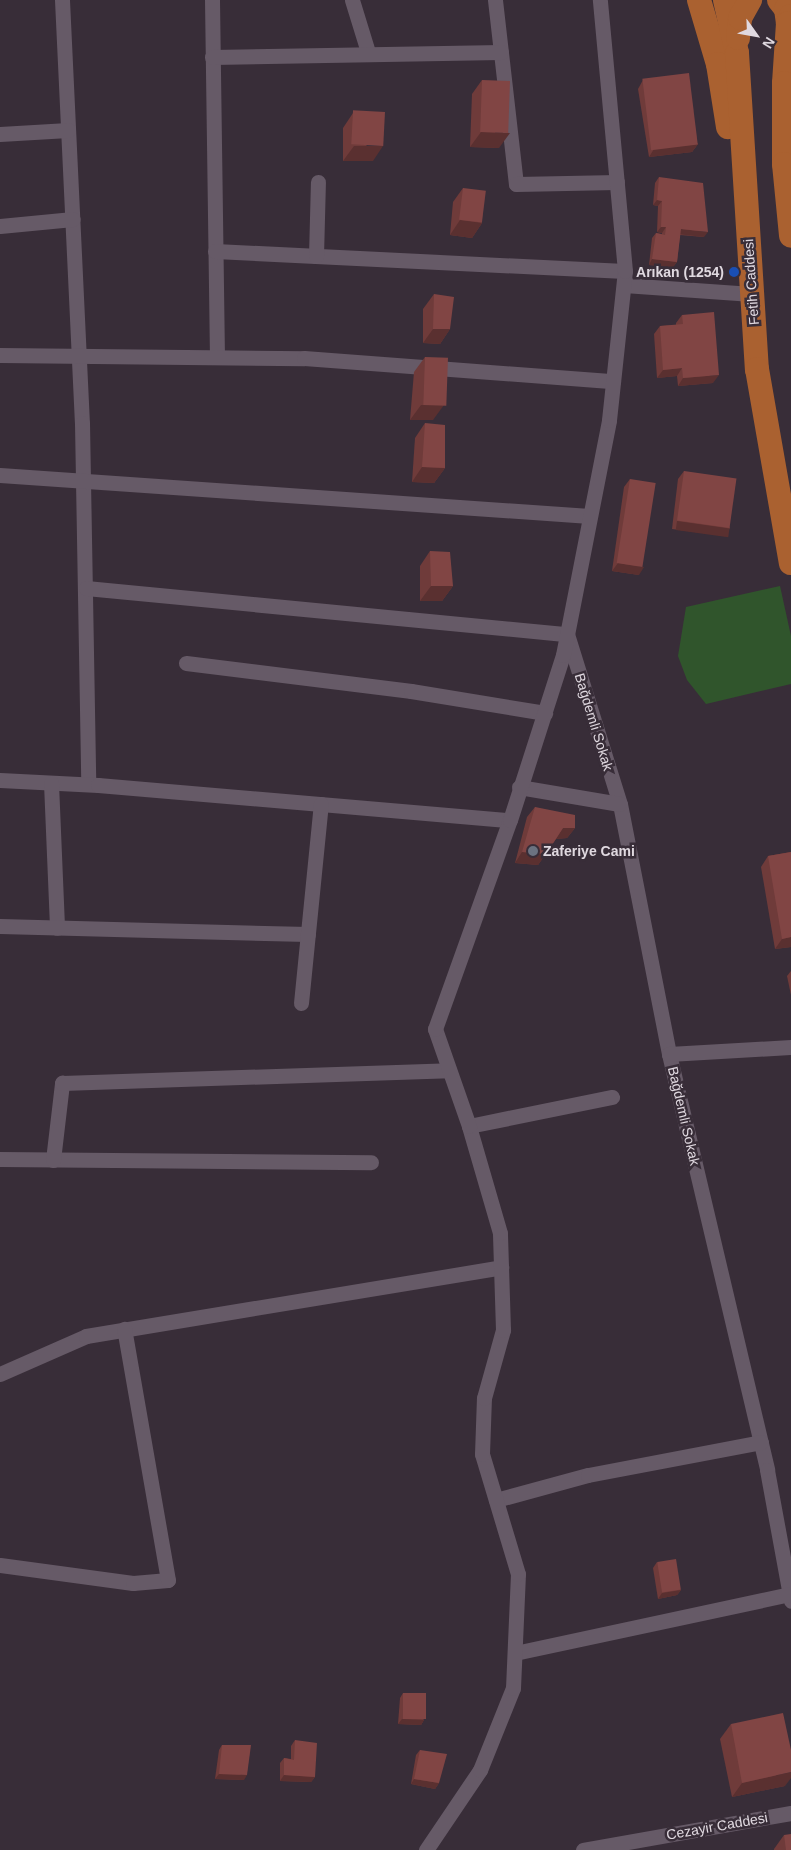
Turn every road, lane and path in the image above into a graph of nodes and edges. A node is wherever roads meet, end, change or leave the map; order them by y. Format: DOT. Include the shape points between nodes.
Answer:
graph roads {
  1 [pos="62,0"];
  2 [pos="212,0"];
  3 [pos="352,0"];
  4 [pos="495,0"];
  5 [pos="600,0"];
  6 [pos="699,0"];
  7 [pos="725,0"];
  8 [pos="750,0"];
  9 [pos="779,0"];
  10 [pos="789,19"];
  11 [pos="368,52"];
  12 [pos="501,52"];
  13 [pos="737,53"];
  14 [pos="212,57"];
  15 [pos="68,130"];
  16 [pos="0,134"];
  17 [pos="745,179"];
  18 [pos="318,182"];
  19 [pos="617,182"];
  20 [pos="73,220"];
  21 [pos="0,226"];
  22 [pos="791,236"];
  23 [pos="215,251"];
  24 [pos="316,256"];
  25 [pos="625,278"];
  26 [pos="752,294"];
  27 [pos="79,354"];
  28 [pos="0,355"];
  29 [pos="217,356"];
  30 [pos="613,381"];
  31 [pos="0,475"];
  32 [pos="84,482"];
  33 [pos="590,516"];
  34 [pos="791,563"];
  35 [pos="86,588"];
  36 [pos="567,634"];
  37 [pos="186,663"];
  38 [pos="545,713"];
  39 [pos="0,780"];
  40 [pos="51,782"];
  41 [pos="88,784"];
  42 [pos="519,787"];
  43 [pos="321,804"];
  44 [pos="620,804"];
  45 [pos="510,820"];
  46 [pos="0,926"];
  47 [pos="57,928"];
  48 [pos="308,934"];
  49 [pos="301,1003"];
  50 [pos="791,1047"];
  51 [pos="669,1054"];
  52 [pos="450,1070"];
  53 [pos="612,1097"];
  54 [pos="469,1126"];
  55 [pos="0,1160"];
  56 [pos="52,1160"];
  57 [pos="371,1162"];
  58 [pos="501,1266"];
  59 [pos="124,1329"];
  60 [pos="0,1374"];
  61 [pos="761,1442"];
  62 [pos="496,1500"];
  63 [pos="0,1565"];
  64 [pos="790,1597"];
  65 [pos="515,1653"];
  66 [pos="791,1813"];
  67 [pos="426,1850"];
  68 [pos="583,1850"];
  1 -- 15 [label="street"];
  2 -- 14 [label="street"];
  3 -- 11 [label="street"];
  4 -- 12 [label="street"];
  5 -- 19 [label="street"];
  6 -- 17 [label="main road" via="718,64 729,137"];
  7 -- 13 [label="main road, Fetih Caddesi"];
  8 -- 13 [label="main road" via="740,18"];
  9 -- 10 [label="main road"];
  10 -- 22 [label="main road" via="784,164"];
  11 -- 12 [label="street"];
  11 -- 14 [label="street"];
  12 -- 19 [label="street" via="516,184"];
  13 -- 17 [label="main road, Fetih Caddesi"];
  14 -- 23 [label="street"];
  15 -- 16 [label="street"];
  15 -- 20 [label="street"];
  17 -- 26 [label="main road, Fetih Caddesi"];
  18 -- 24 [label="street"];
  19 -- 25 [label="street"];
  20 -- 21 [label="street"];
  20 -- 27 [label="street"];
  23 -- 24 [label="street"];
  23 -- 29 [label="street"];
  24 -- 25 [label="street"];
  25 -- 26 [label="street"];
  25 -- 30 [label="street"];
  26 -- 34 [label="main road, Fetih Caddesi" via="757,368"];
  27 -- 28 [label="street"];
  27 -- 29 [label="street"];
  27 -- 32 [label="street"];
  29 -- 30 [label="street" via="304,358"];
  30 -- 33 [label="street"];
  31 -- 32 [label="street"];
  32 -- 33 [label="street"];
  32 -- 35 [label="street"];
  33 -- 36 [label="street"];
  35 -- 36 [label="street"];
  35 -- 41 [label="street"];
  36 -- 38 [label="street"];
  36 -- 44 [label="street, Bağdemli Sokak"];
  37 -- 38 [label="street" via="411,691"];
  38 -- 42 [label="street"];
  39 -- 40 [label="street"];
  40 -- 41 [label="street"];
  40 -- 47 [label="street"];
  41 -- 43 [label="street"];
  42 -- 44 [label="street"];
  42 -- 45 [label="street"];
  43 -- 45 [label="street"];
  43 -- 48 [label="street"];
  44 -- 51 [label="street, Bağdemli Sokak"];
  45 -- 52 [label="street" via="435,1029"];
  46 -- 47 [label="street"];
  47 -- 48 [label="street"];
  48 -- 49 [label="street"];
  50 -- 51 [label="street"];
  51 -- 61 [label="street, Bağdemli Sokak"];
  52 -- 54 [label="street"];
  52 -- 56 [label="street" via="62,1083"];
  53 -- 54 [label="street"];
  54 -- 58 [label="street" via="500,1233"];
  55 -- 56 [label="street"];
  56 -- 57 [label="street"];
  58 -- 59 [label="street"];
  58 -- 62 [label="street" via="502,1330 484,1398 482,1454"];
  59 -- 60 [label="street" via="86,1336"];
  59 -- 63 [label="street" via="168,1580 133,1583"];
  61 -- 62 [label="street" via="588,1475"];
  61 -- 64 [label="street, Bağdemli Sokak"];
  62 -- 65 [label="street" via="518,1574"];
  64 -- 65 [label="street"];
  65 -- 67 [label="street" via="514,1688 480,1770"];
  66 -- 68 [label="street, Cezayir Caddesi"];
}
